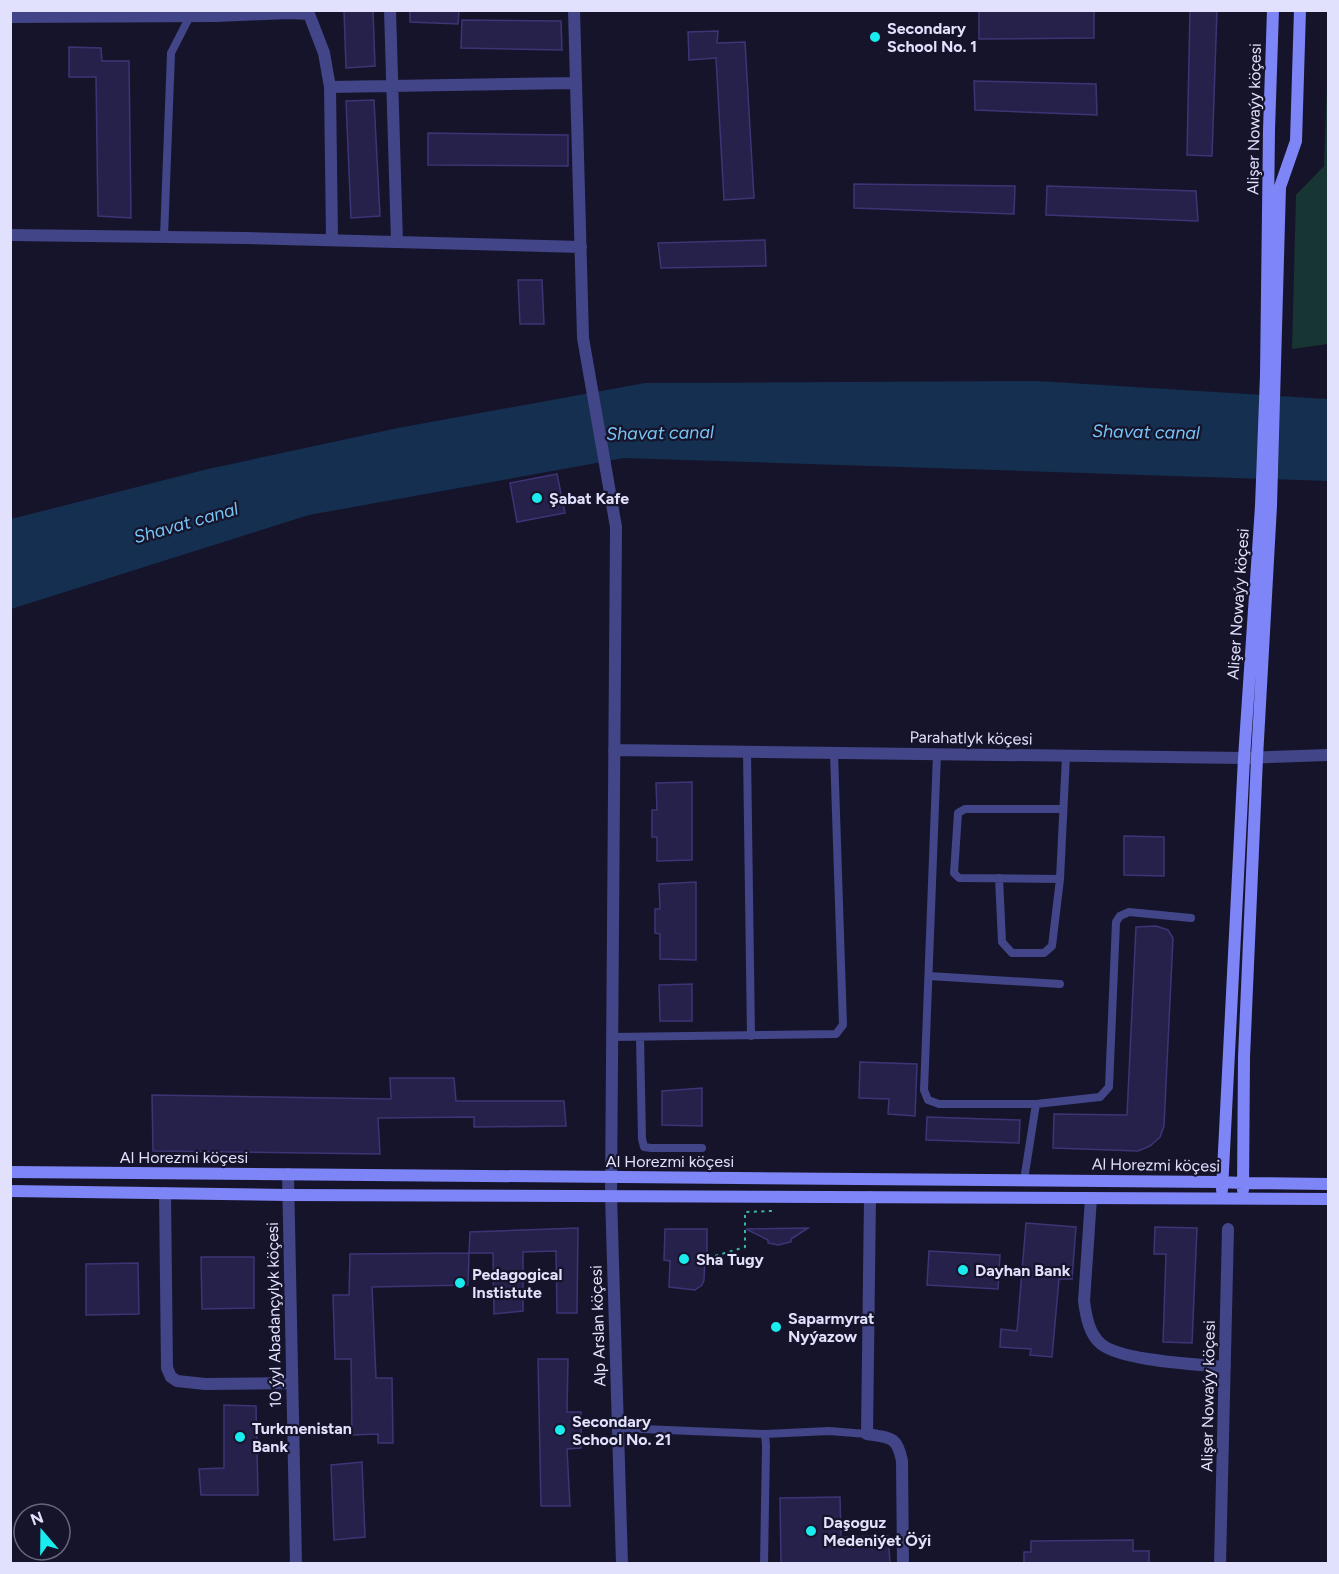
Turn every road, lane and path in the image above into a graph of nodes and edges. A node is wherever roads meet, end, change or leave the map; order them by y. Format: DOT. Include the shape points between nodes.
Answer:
graph roads {
  1 [pos="390,10"];
  2 [pos="574,10"];
  3 [pos="1273,10"];
  4 [pos="1300,10"];
  5 [pos="308,12"];
  6 [pos="190,16"];
  7 [pos="10,17"];
  8 [pos="576,83"];
  9 [pos="393,85"];
  10 [pos="330,87"];
  11 [pos="10,235"];
  12 [pos="164,237"];
  13 [pos="332,240"];
  14 [pos="397,242"];
  15 [pos="581,247"];
  16 [pos="1270,375"];
  17 [pos="614,750"];
  18 [pos="747,752"];
  19 [pos="834,753"];
  20 [pos="937,754"];
  21 [pos="1329,755"];
  22 [pos="1066,756"];
  23 [pos="1250,758"];
  24 [pos="1063,809"];
  25 [pos="999,878"];
  26 [pos="1060,879"];
  27 [pos="1191,918"];
  28 [pos="928,976"];
  29 [pos="1060,984"];
  30 [pos="751,1036"];
  31 [pos="640,1037"];
  32 [pos="612,1038"];
  33 [pos="1036,1104"];
  34 [pos="702,1148"];
  35 [pos="10,1172"];
  36 [pos="288,1174"];
  37 [pos="611,1177"];
  38 [pos="1024,1180"];
  39 [pos="1222,1182"];
  40 [pos="1243,1184"];
  41 [pos="1329,1184"];
  42 [pos="10,1191"];
  43 [pos="165,1193"];
  44 [pos="288,1195"];
  45 [pos="611,1195"];
  46 [pos="771,1197"];
  47 [pos="870,1197"];
  48 [pos="1090,1198"];
  49 [pos="1221,1198"];
  50 [pos="1244,1199"];
  51 [pos="1329,1199"];
  52 [pos="1228,1229"];
  53 [pos="708,1258"];
  54 [pos="1225,1367"];
  55 [pos="292,1383"];
  56 [pos="618,1428"];
  57 [pos="765,1434"];
  58 [pos="867,1434"];
  59 [pos="296,1563"];
  60 [pos="622,1563"];
  61 [pos="764,1563"];
  62 [pos="903,1563"];
  63 [pos="1220,1563"];
  1 -- 9 [label="street"];
  2 -- 8 [label="street, Alp Arslan köçesi"];
  3 -- 16 [label="street, Alişer Nowaýy köçesi" via="1269,130"];
  4 -- 16 [label="street, Alişer Nowaýy köçesi" via="1296,141 1280,187"];
  5 -- 6 [label="street"];
  5 -- 10 [label="street" via="324,52"];
  6 -- 7 [label="street"];
  6 -- 12 [label="lane" via="171,53"];
  8 -- 9 [label="street"];
  8 -- 15 [label="street, Alp Arslan köçesi"];
  9 -- 10 [label="street"];
  9 -- 14 [label="street"];
  10 -- 13 [label="street"];
  11 -- 12 [label="street"];
  12 -- 13 [label="street"];
  13 -- 14 [label="street"];
  14 -- 15 [label="street"];
  15 -- 17 [label="street, Alp Arslan köçesi" via="583,338 616,527"];
  16 -- 23 [label="street, Alişer Nowaýy köçesi"];
  17 -- 18 [label="street, Parahatlyk köçesi"];
  17 -- 32 [label="street, Alp Arslan köçesi"];
  18 -- 19 [label="street, Parahatlyk köçesi"];
  18 -- 30 [label="lane"];
  19 -- 20 [label="street, Parahatlyk köçesi"];
  19 -- 30 [label="lane" via="843,1025 836,1034"];
  20 -- 22 [label="street, Parahatlyk köçesi"];
  20 -- 28 [label="lane"];
  21 -- 23 [label="street, Parahatlyk köçesi"];
  22 -- 23 [label="street, Parahatlyk köçesi"];
  22 -- 24 [label="lane"];
  23 -- 39 [label="street, Alişer Nowaýy köçesi"];
  23 -- 40 [label="street, Alişer Nowaýy köçesi"];
  24 -- 25 [label="lane" via="965,809 958,813 954,873 959,878"];
  24 -- 26 [label="lane"];
  25 -- 26 [label="lane"];
  25 -- 26 [label="lane" via="1002,942 1012,953 1044,953 1052,946"];
  27 -- 33 [label="lane" via="1129,912 1120,916 1116,922 1109,1087 1100,1097"];
  28 -- 29 [label="lane"];
  28 -- 33 [label="lane" via="924,1090 928,1100 939,1104"];
  30 -- 31 [label="lane"];
  31 -- 32 [label="lane"];
  31 -- 34 [label="lane" via="644,1147"];
  32 -- 37 [label="street, Alp Arslan köçesi"];
  33 -- 38 [label="lane"];
  35 -- 36 [label="street, Al Horezmi köçesi"];
  36 -- 37 [label="street, Al Horezmi köçesi"];
  36 -- 44 [label="street, 10 ýyl Abadançylyk köçesi"];
  37 -- 38 [label="street, Al Horezmi köçesi"];
  37 -- 45 [label="street, Alp Arslan köçesi"];
  38 -- 39 [label="street, Al Horezmi köçesi"];
  39 -- 40 [label="street, Al Horezmi köçesi"];
  39 -- 49 [label="street, Alişer Nowaýy köçesi"];
  40 -- 41 [label="street, Al Horezmi köçesi"];
  40 -- 50 [label="street, Alişer Nowaýy köçesi"];
  42 -- 43 [label="street, Al Horezmi köçesi"];
  43 -- 44 [label="street, Al Horezmi köçesi"];
  43 -- 55 [label="street" via="167,1368 171,1377 205,1384"];
  44 -- 45 [label="street, Al Horezmi köçesi"];
  44 -- 55 [label="street, 10 ýyl Abadançylyk köçesi"];
  45 -- 46 [label="street, Al Horezmi köçesi"];
  45 -- 56 [label="street, Alp Arslan köçesi"];
  46 -- 47 [label="street, Al Horezmi köçesi"];
  46 -- 53 [label="path" via="772,1211 745,1212 745,1247"];
  47 -- 48 [label="street, Al Horezmi köçesi"];
  47 -- 58 [label="street"];
  48 -- 49 [label="street, Al Horezmi köçesi"];
  48 -- 54 [label="street" via="1084,1302 1085,1315 1100,1343 1136,1357"];
  49 -- 50 [label="street, Al Horezmi köçesi"];
  50 -- 51 [label="street, Al Horezmi köçesi"];
  52 -- 54 [label="street, Alişer Nowaýy köçesi"];
  54 -- 63 [label="street, Alişer Nowaýy köçesi"];
  55 -- 59 [label="street, 10 ýyl Abadançylyk köçesi"];
  56 -- 57 [label="lane"];
  56 -- 60 [label="street, Alp Arslan köçesi"];
  57 -- 58 [label="lane"];
  57 -- 61 [label="lane"];
  58 -- 62 [label="street" via="891,1438 900,1450"];
}
